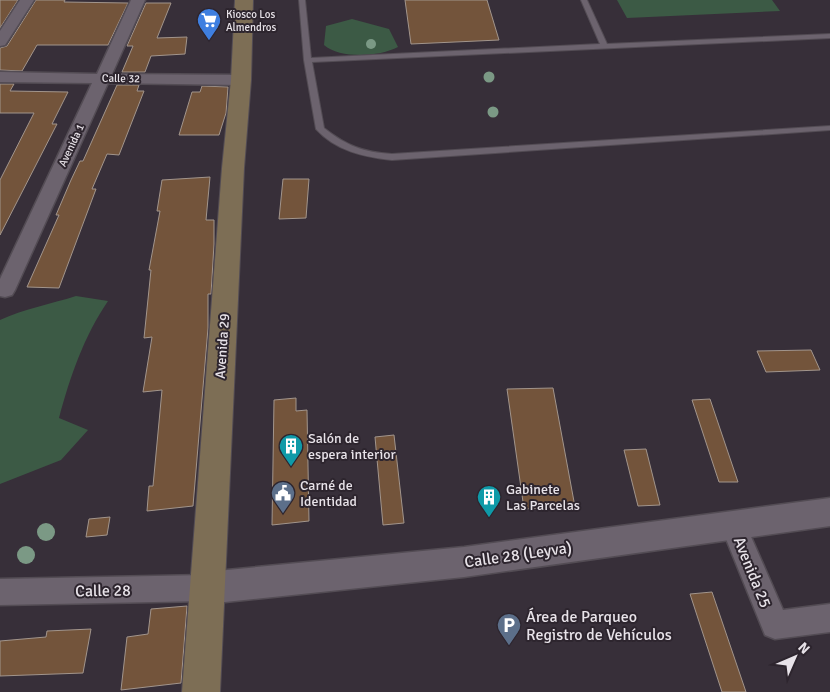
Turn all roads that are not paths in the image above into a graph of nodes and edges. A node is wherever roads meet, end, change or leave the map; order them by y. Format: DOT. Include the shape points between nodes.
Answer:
graph roads {
  1 [pos="27,0"];
  2 [pos="138,0"];
  3 [pos="244,0"];
  4 [pos="302,0"];
  5 [pos="584,0"];
  6 [pos="830,36"];
  7 [pos="0,42"];
  8 [pos="604,46"];
  9 [pos="308,60"];
  10 [pos="102,77"];
  11 [pos="0,78"];
  12 [pos="242,80"];
  13 [pos="830,128"];
  14 [pos="5,290"];
  15 [pos="830,512"];
  16 [pos="733,524"];
  17 [pos="206,588"];
  18 [pos="0,592"];
  19 [pos="830,618"];
  20 [pos="201,692"];
  1 -- 7 [label="street"];
  2 -- 10 [label="street, Avenida 1"];
  3 -- 12 [label="main road, Avenida 29"];
  4 -- 9 [label="lane"];
  5 -- 8 [label="lane"];
  6 -- 8 [label="lane"];
  8 -- 9 [label="lane"];
  9 -- 13 [label="lane" via="320,129 342,147 363,155 392,157"];
  10 -- 11 [label="street, Calle 32"];
  10 -- 12 [label="street, Calle 32"];
  10 -- 14 [label="street, Avenida 1"];
  12 -- 17 [label="main road, Avenida 29" via="233,168"];
  15 -- 16 [label="street, Calle 28 (Leyva)"];
  16 -- 17 [label="street, Calle 28 (Leyva)" via="464,562"];
  16 -- 19 [label="street, Avenida 25" via="775,625"];
  17 -- 18 [label="street, Calle 28"];
  17 -- 20 [label="main road, Avenida 29"];
}
